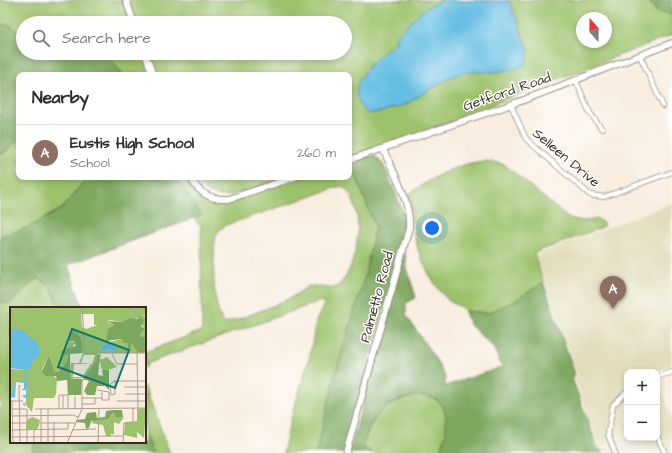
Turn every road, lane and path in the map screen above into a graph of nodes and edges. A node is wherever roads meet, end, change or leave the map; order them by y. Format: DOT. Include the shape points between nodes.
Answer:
graph roads {
  1 [pos="126,0"];
  2 [pos="132,16"];
  3 [pos="672,43"];
  4 [pos="640,56"];
  5 [pos="148,60"];
  6 [pos="152,72"];
  7 [pos="576,81"];
  8 [pos="511,104"];
  9 [pos="663,106"];
  10 [pos="602,129"];
  11 [pos="383,148"];
  12 [pos="352,159"];
  13 [pos="672,172"];
  14 [pos="192,180"];
  15 [pos="286,180"];
  16 [pos="672,372"];
  17 [pos="660,376"];
  18 [pos="624,395"];
  19 [pos="659,441"];
  20 [pos="346,453"];
  21 [pos="616,453"];
  22 [pos="665,453"];
  1 -- 2 [label="street"];
  3 -- 4 [label="street, Getford Road"];
  4 -- 7 [label="street, Getford Road"];
  4 -- 9 [label="street"];
  5 -- 6 [label="street"];
  7 -- 8 [label="street, Getford Road"];
  7 -- 10 [label="street" via="590,113"];
  8 -- 11 [label="street, Getford Road"];
  8 -- 13 [label="street, Selleen Drive" via="526,140 590,195 604,196"];
  11 -- 12 [label="street, Getford Road"];
  11 -- 20 [label="street, Palmetto Road" via="410,216"];
  14 -- 15 [label="street" via="199,191 218,200 229,199"];
  16 -- 17 [label="street"];
  18 -- 21 [label="street" via="613,405 608,434"];
  19 -- 22 [label="street"];
}
